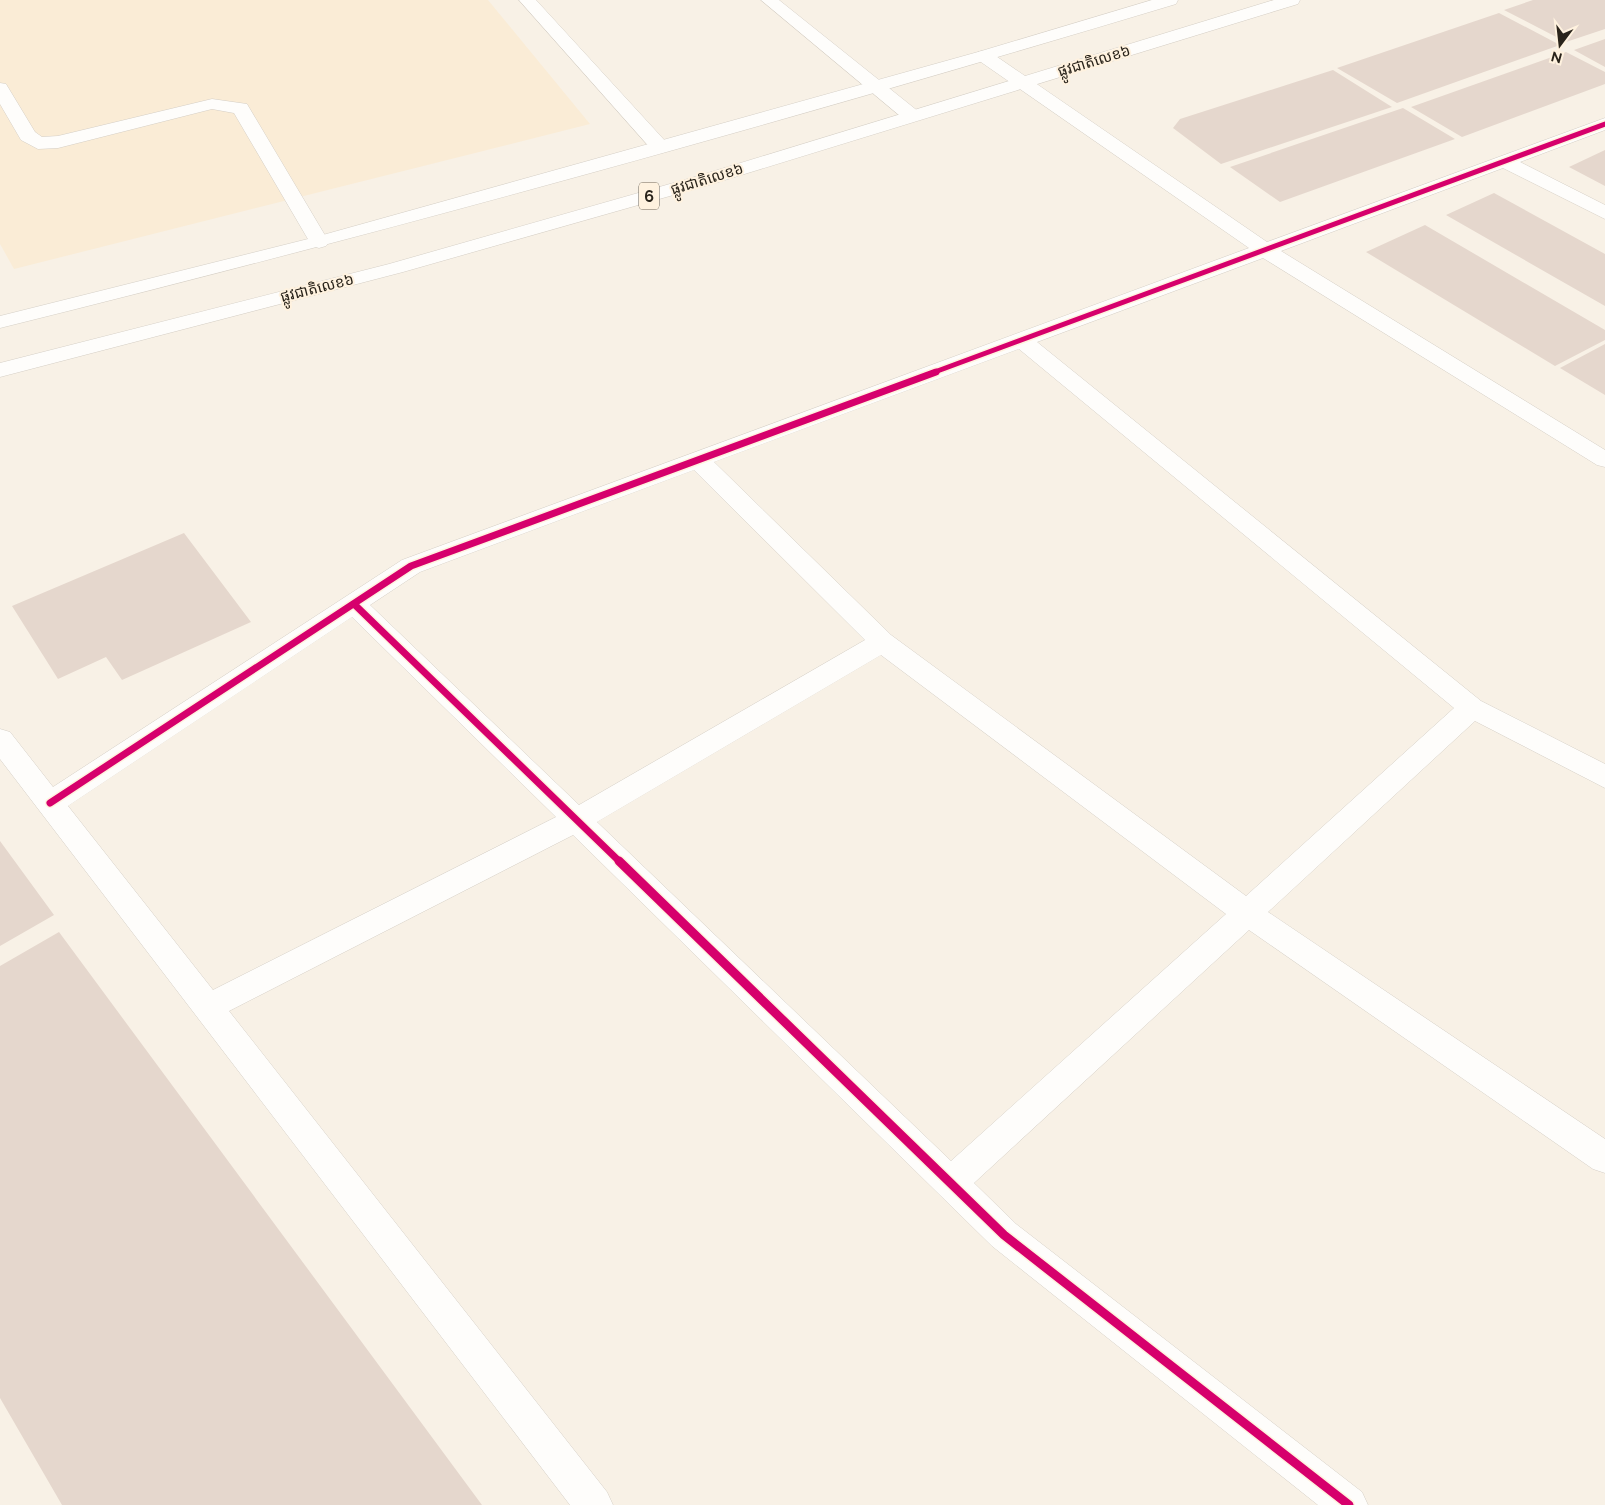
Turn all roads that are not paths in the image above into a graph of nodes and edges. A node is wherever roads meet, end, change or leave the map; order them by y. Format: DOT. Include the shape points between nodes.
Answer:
graph roads {
  1 [pos="527,0"];
  2 [pos="769,0"];
  3 [pos="1170,0"];
  4 [pos="1292,0"];
  5 [pos="984,56"];
  6 [pos="1021,83"];
  7 [pos="874,86"];
  8 [pos="0,88"];
  9 [pos="912,116"];
  10 [pos="1605,124"];
  11 [pos="660,147"];
  12 [pos="1504,161"];
  13 [pos="1605,213"];
  14 [pos="319,242"];
  15 [pos="1265,250"];
  16 [pos="0,322"];
  17 [pos="1021,340"];
  18 [pos="0,370"];
  19 [pos="698,460"];
  20 [pos="1605,460"];
  21 [pos="354,604"];
  22 [pos="882,642"];
  23 [pos="1472,708"];
  24 [pos="0,739"];
  25 [pos="1605,777"];
  26 [pos="50,804"];
  27 [pos="576,820"];
  28 [pos="1247,913"];
  29 [pos="208,1007"];
  30 [pos="1605,1158"];
  31 [pos="950,1184"];
  32 [pos="594,1505"];
  33 [pos="1349,1505"];
  1 -- 11 [label="main road"];
  2 -- 7 [label="main road"];
  3 -- 5 [label="main road"];
  4 -- 6 [label="main road, ផ្លូវជាតិលេខ៦ / 6"];
  5 -- 6 [label="main road"];
  5 -- 7 [label="main road"];
  6 -- 9 [label="main road, ផ្លូវជាតិលេខ៦ / 6"];
  6 -- 15 [label="main road"];
  7 -- 9 [label="main road"];
  7 -- 11 [label="main road"];
  8 -- 14 [label="main road" via="28,136 38,143 58,142 212,104 241,108"];
  9 -- 18 [label="main road, ផ្លូវជាតិលេខ៦ / 6" via="705,180 396,268"];
  10 -- 12 [label="main road"];
  11 -- 14 [label="main road"];
  12 -- 13 [label="main road"];
  12 -- 15 [label="main road"];
  14 -- 16 [label="main road"];
  15 -- 17 [label="main road"];
  15 -- 20 [label="main road"];
  17 -- 19 [label="main road"];
  17 -- 23 [label="main road"];
  19 -- 21 [label="main road" via="411,566"];
  19 -- 22 [label="main road"];
  21 -- 26 [label="main road"];
  21 -- 27 [label="main road"];
  22 -- 27 [label="main road"];
  22 -- 28 [label="main road"];
  23 -- 25 [label="main road"];
  23 -- 28 [label="main road"];
  24 -- 26 [label="main road"];
  26 -- 29 [label="main road"];
  27 -- 29 [label="main road"];
  27 -- 31 [label="main road"];
  28 -- 30 [label="main road"];
  28 -- 31 [label="main road"];
  29 -- 32 [label="main road"];
  31 -- 33 [label="main road" via="1004,1235"];
}
